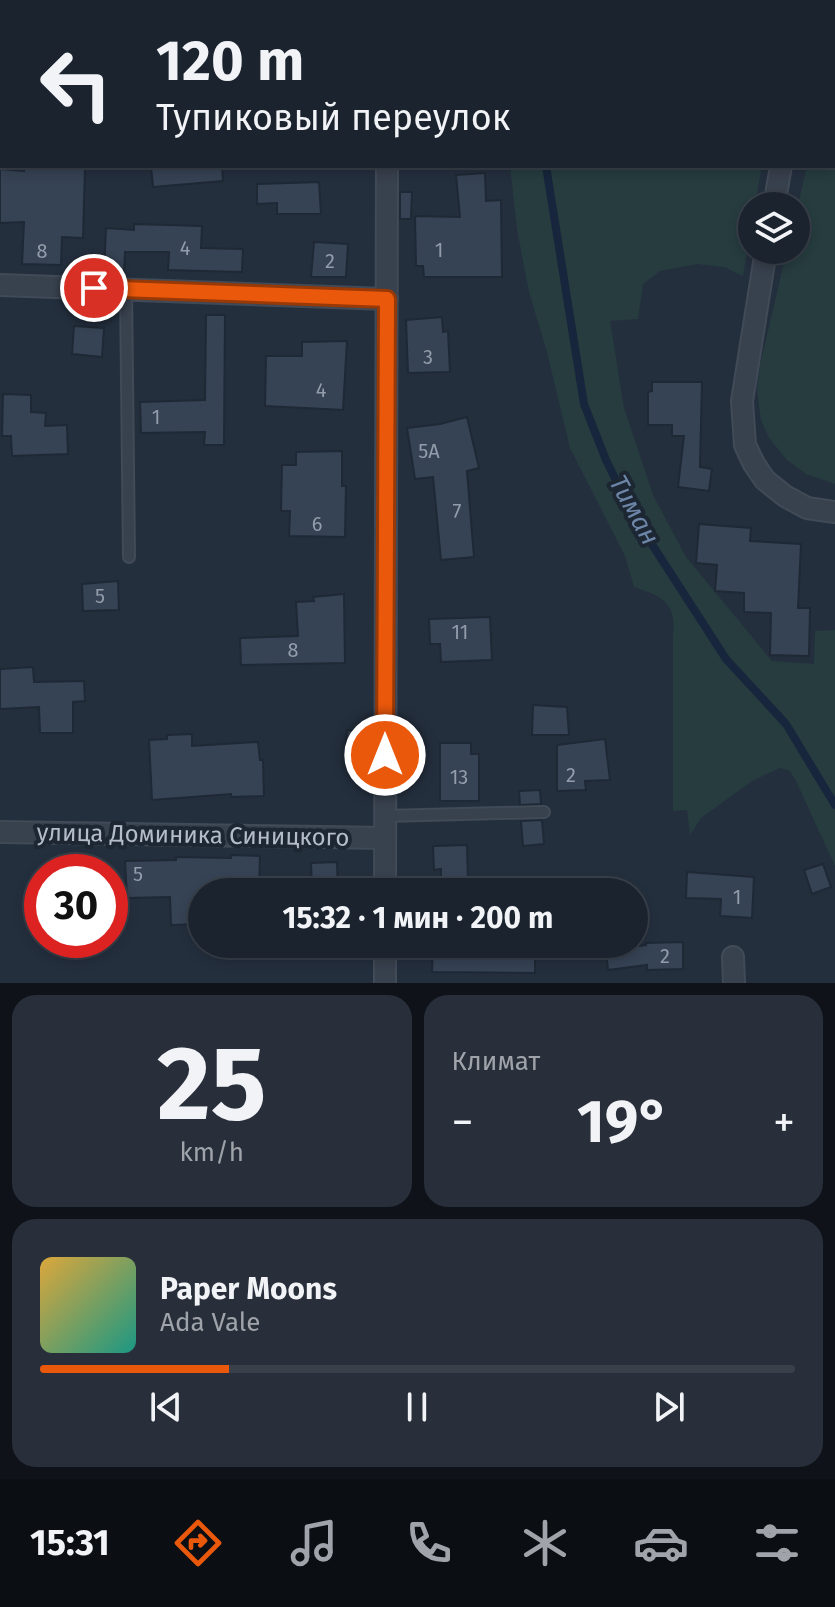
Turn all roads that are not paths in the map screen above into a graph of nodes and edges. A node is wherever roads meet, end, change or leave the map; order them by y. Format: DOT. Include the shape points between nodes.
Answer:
graph roads {
  1 [pos="387,168"];
  2 [pos="781,168"];
  3 [pos="776,192"];
  4 [pos="764,264"];
  5 [pos="0,285"];
  6 [pos="126,290"];
  7 [pos="387,299"];
  8 [pos="835,512"];
  9 [pos="129,557"];
  10 [pos="544,812"];
  11 [pos="385,816"];
  12 [pos="0,832"];
  13 [pos="385,838"];
  14 [pos="385,878"];
  15 [pos="733,957"];
  16 [pos="385,958"];
  17 [pos="385,983"];
  18 [pos="734,983"];
  1 -- 7 [label="street"];
  2 -- 3 [label="street"];
  4 -- 8 [label="street" via="742,401 745,445 765,480 785,496 807,508"];
  5 -- 6 [label="street"];
  6 -- 7 [label="street"];
  6 -- 9 [label="lane"];
  7 -- 11 [label="street"];
  10 -- 11 [label="lane"];
  11 -- 13 [label="street"];
  12 -- 13 [label="street, улица Доминика Синицкого"];
  13 -- 14 [label="street"];
  15 -- 18 [label="street"];
  16 -- 17 [label="street"];
}
